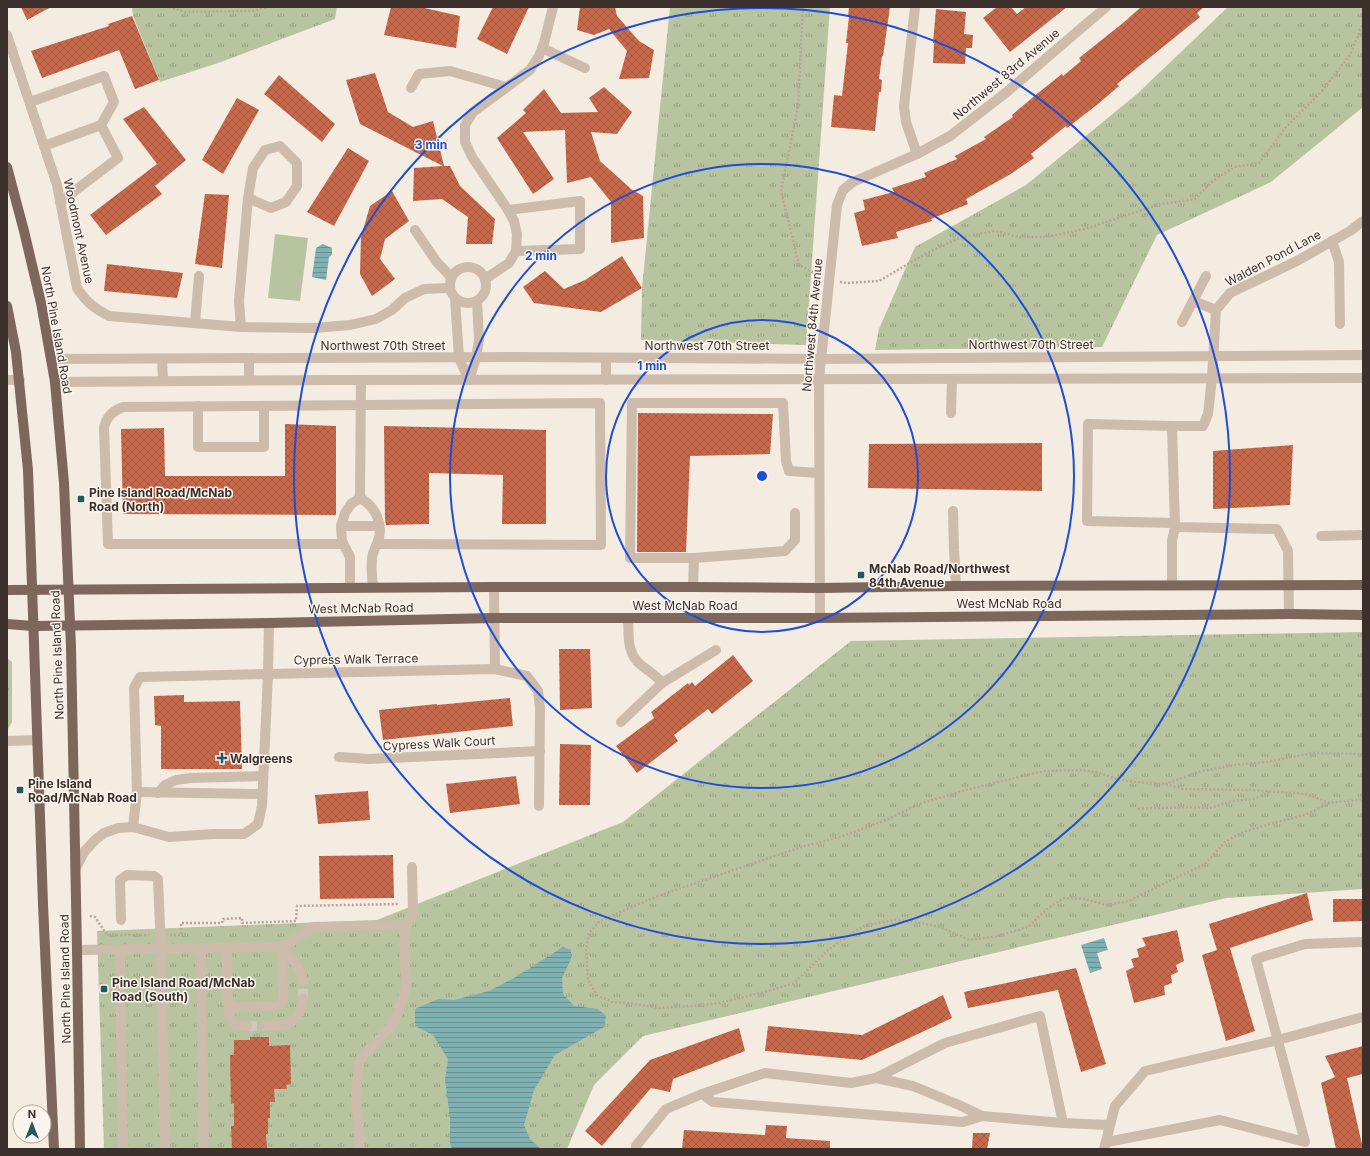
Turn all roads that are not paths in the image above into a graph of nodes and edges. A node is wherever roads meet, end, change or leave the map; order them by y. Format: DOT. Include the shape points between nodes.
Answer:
graph roads {
  1 [pos="553,7"];
  2 [pos="915,7"];
  3 [pos="1106,7"];
  4 [pos="7,35"];
  5 [pos="542,48"];
  6 [pos="586,68"];
  7 [pos="411,88"];
  8 [pos="506,88"];
  9 [pos="30,102"];
  10 [pos="101,125"];
  11 [pos="44,146"];
  12 [pos="917,154"];
  13 [pos="7,167"];
  14 [pos="248,198"];
  15 [pos="60,202"];
  16 [pos="508,210"];
  17 [pos="1363,221"];
  18 [pos="415,230"];
  19 [pos="1332,241"];
  20 [pos="516,251"];
  21 [pos="200,276"];
  22 [pos="1206,276"];
  23 [pos="451,277"];
  24 [pos="485,279"];
  25 [pos="449,288"];
  26 [pos="455,298"];
  27 [pos="477,301"];
  28 [pos="1193,301"];
  29 [pos="7,306"];
  30 [pos="1216,310"];
  31 [pos="1182,322"];
  32 [pos="195,323"];
  33 [pos="1340,324"];
  34 [pos="241,326"];
  35 [pos="1212,356"];
  36 [pos="1363,356"];
  37 [pos="249,358"];
  38 [pos="459,358"];
  39 [pos="476,358"];
  40 [pos="606,358"];
  41 [pos="51,359"];
  42 [pos="162,359"];
  43 [pos="821,359"];
  44 [pos="1212,378"];
  45 [pos="1363,378"];
  46 [pos="819,379"];
  47 [pos="952,379"];
  48 [pos="7,380"];
  49 [pos="20,380"];
  50 [pos="249,380"];
  51 [pos="361,380"];
  52 [pos="470,380"];
  53 [pos="606,380"];
  54 [pos="163,381"];
  55 [pos="55,382"];
  56 [pos="361,405"];
  57 [pos="198,406"];
  58 [pos="264,406"];
  59 [pos="951,413"];
  60 [pos="1172,426"];
  61 [pos="819,473"];
  62 [pos="360,498"];
  63 [pos="953,511"];
  64 [pos="795,514"];
  65 [pos="1175,525"];
  66 [pos="341,526"];
  67 [pos="379,526"];
  68 [pos="1363,535"];
  69 [pos="1321,536"];
  70 [pos="343,544"];
  71 [pos="377,544"];
  72 [pos="694,558"];
  73 [pos="1363,584"];
  74 [pos="1172,585"];
  75 [pos="1288,585"];
  76 [pos="692,586"];
  77 [pos="956,586"];
  78 [pos="350,587"];
  79 [pos="373,587"];
  80 [pos="494,587"];
  81 [pos="819,588"];
  82 [pos="33,589"];
  83 [pos="69,589"];
  84 [pos="7,590"];
  85 [pos="1289,614"];
  86 [pos="1363,615"];
  87 [pos="494,618"];
  88 [pos="628,618"];
  89 [pos="820,618"];
  90 [pos="7,624"];
  91 [pos="269,624"];
  92 [pos="70,625"];
  93 [pos="33,626"];
  94 [pos="716,650"];
  95 [pos="495,669"];
  96 [pos="268,674"];
  97 [pos="662,683"];
  98 [pos="621,722"];
  99 [pos="37,740"];
  100 [pos="7,741"];
  101 [pos="540,751"];
  102 [pos="339,757"];
  103 [pos="263,776"];
  104 [pos="137,792"];
  105 [pos="158,793"];
  106 [pos="262,794"];
  107 [pos="539,806"];
  108 [pos="133,827"];
  109 [pos="412,867"];
  110 [pos="76,868"];
  111 [pos="121,920"];
  112 [pos="404,925"];
  113 [pos="1363,942"];
  114 [pos="282,947"];
  115 [pos="161,948"];
  116 [pos="201,948"];
  117 [pos="227,948"];
  118 [pos="77,950"];
  119 [pos="120,950"];
  120 [pos="303,981"];
  121 [pos="303,999"];
  122 [pos="228,1002"];
  123 [pos="1363,1017"];
  124 [pos="247,1026"];
  125 [pos="266,1026"];
  126 [pos="1278,1040"];
  127 [pos="876,1078"];
  128 [pos="702,1094"];
  129 [pos="982,1116"];
  130 [pos="1063,1122"];
  131 [pos="1109,1125"];
  132 [pos="636,1146"];
  133 [pos="1106,1146"];
  134 [pos="54,1149"];
  135 [pos="80,1149"];
  136 [pos="123,1149"];
  137 [pos="165,1149"];
  138 [pos="204,1149"];
  139 [pos="360,1149"];
  1 -- 5 [label="street"];
  2 -- 12 [label="street" via="904,107 906,122"];
  3 -- 12 [label="street, Northwest 83rd Avenue" via="1008,91 950,136"];
  4 -- 9 [label="street, Woodmont Avenue"];
  5 -- 6 [label="street"];
  5 -- 8 [label="street" via="530,70"];
  7 -- 8 [label="street" via="419,74 450,71"];
  8 -- 16 [label="street" via="473,112 465,125 465,142 472,157"];
  9 -- 10 [label="street" via="104,76 114,102"];
  9 -- 11 [label="street, Woodmont Avenue"];
  10 -- 11 [label="street"];
  10 -- 15 [label="street" via="118,158"];
  11 -- 15 [label="street, Woodmont Avenue"];
  12 -- 43 [label="street, Northwest 84th Avenue" via="853,182 843,190 837,205"];
  13 -- 41 [label="main road, North Pine Island Road" via="41,303"];
  14 -- 14 [label="street" via="253,168 265,150 280,146 297,163 297,186 286,202 271,208"];
  14 -- 34 [label="street" via="239,301"];
  15 -- 32 [label="street, Woodmont Avenue" via="77,288 84,300 109,316"];
  16 -- 20 [label="street" via="517,234"];
  16 -- 20 [label="street" via="580,201 580,249"];
  17 -- 19 [label="street, Walden Pond Lane"];
  18 -- 23 [label="street" via="436,261"];
  19 -- 30 [label="street, Walden Pond Lane" via="1298,261 1230,293"];
  19 -- 33 [label="street" via="1339,262"];
  20 -- 24 [label="street" via="509,263"];
  21 -- 32 [label="street"];
  22 -- 28 [label="street"];
  23 -- 24 [label="street" via="459,268 472,267 478,269"];
  23 -- 25 [label="street"];
  24 -- 27 [label="street" via="485,292"];
  25 -- 26 [label="street"];
  25 -- 34 [label="street, Woodmont Avenue" via="424,289 405,298 392,310 376,319 350,325 314,328"];
  26 -- 27 [label="street" via="466,303"];
  26 -- 38 [label="street"];
  27 -- 39 [label="street" via="479,340"];
  28 -- 30 [label="street"];
  28 -- 31 [label="street"];
  29 -- 49 [label="main road, North Pine Island Road"];
  30 -- 35 [label="street"];
  32 -- 34 [label="street, Woodmont Avenue"];
  35 -- 36 [label="street, Northwest 70th Street"];
  35 -- 43 [label="street, Northwest 70th Street"];
  35 -- 44 [label="street"];
  37 -- 38 [label="street, Northwest 70th Street"];
  37 -- 42 [label="street, Northwest 70th Street"];
  37 -- 50 [label="street"];
  38 -- 39 [label="street, Northwest 70th Street"];
  38 -- 52 [label="street"];
  39 -- 40 [label="street, Northwest 70th Street"];
  39 -- 52 [label="street"];
  40 -- 43 [label="street, Northwest 70th Street"];
  40 -- 53 [label="street"];
  41 -- 42 [label="street, Northwest 70th Street"];
  41 -- 55 [label="main road, North Pine Island Road"];
  42 -- 54 [label="street"];
  43 -- 46 [label="street, Northwest 84th Avenue"];
  44 -- 45 [label="street"];
  44 -- 47 [label="street"];
  44 -- 60 [label="street" via="1208,414 1202,426"];
  46 -- 47 [label="street"];
  46 -- 53 [label="street"];
  46 -- 61 [label="street, Northwest 84th Avenue"];
  47 -- 59 [label="street"];
  48 -- 49 [label="street"];
  49 -- 82 [label="main road, North Pine Island Road" via="28,470"];
  50 -- 51 [label="street"];
  50 -- 54 [label="street"];
  51 -- 52 [label="street"];
  51 -- 56 [label="street"];
  52 -- 53 [label="street"];
  54 -- 55 [label="street"];
  55 -- 83 [label="main road, North Pine Island Road" via="64,483"];
  56 -- 58 [label="street"];
  56 -- 62 [label="street"];
  56 -- 71 [label="street" via="600,404 601,545"];
  57 -- 58 [label="street"];
  57 -- 58 [label="street" via="198,447 264,447"];
  57 -- 70 [label="street" via="123,407 109,415 104,427 108,544"];
  60 -- 65 [label="street"];
  60 -- 65 [label="street" via="1088,424 1087,521"];
  61 -- 72 [label="street" via="789,471 786,461 783,403 632,403 630,558"];
  61 -- 81 [label="street, Northwest 84th Avenue"];
  62 -- 66 [label="street" via="351,504"];
  62 -- 67 [label="street" via="377,514"];
  63 -- 77 [label="street"];
  64 -- 72 [label="street" via="795,540 785,551"];
  65 -- 74 [label="street" via="1172,541"];
  65 -- 75 [label="street" via="1277,529 1288,551"];
  66 -- 67 [label="street"];
  66 -- 70 [label="street"];
  67 -- 71 [label="street"];
  68 -- 69 [label="street"];
  70 -- 78 [label="street" via="350,557"];
  71 -- 79 [label="street" via="372,558"];
  72 -- 76 [label="street"];
  73 -- 75 [label="main road, West McNab Road"];
  74 -- 75 [label="main road, West McNab Road"];
  74 -- 77 [label="main road, West McNab Road"];
  75 -- 85 [label="street"];
  76 -- 80 [label="main road, West McNab Road"];
  76 -- 81 [label="main road, West McNab Road"];
  77 -- 81 [label="main road, West McNab Road"];
  78 -- 79 [label="main road, West McNab Road"];
  78 -- 83 [label="main road, West McNab Road"];
  79 -- 80 [label="main road, West McNab Road"];
  80 -- 87 [label="street"];
  81 -- 89 [label="street, Northwest 84th Avenue"];
  82 -- 83 [label="main road, West McNab Road"];
  82 -- 84 [label="main road, West McNab Road"];
  82 -- 93 [label="main road, North Pine Island Road"];
  83 -- 92 [label="main road, North Pine Island Road"];
  85 -- 86 [label="main road, West McNab Road"];
  85 -- 89 [label="main road, West McNab Road"];
  87 -- 88 [label="main road, West McNab Road"];
  87 -- 91 [label="main road, West McNab Road"];
  87 -- 95 [label="street"];
  88 -- 89 [label="main road, West McNab Road"];
  88 -- 97 [label="street" via="629,647 632,655"];
  90 -- 93 [label="main road, West McNab Road"];
  91 -- 92 [label="main road, West McNab Road"];
  91 -- 96 [label="street"];
  92 -- 93 [label="main road, West McNab Road"];
  92 -- 110 [label="main road, North Pine Island Road"];
  93 -- 99 [label="main road, North Pine Island Road"];
  94 -- 97 [label="street"];
  95 -- 96 [label="street, Cypress Walk Terrace"];
  95 -- 101 [label="street, Cypress Walk Terrace" via="527,676 538,691"];
  96 -- 103 [label="street"];
  96 -- 104 [label="street, Cypress Walk Terrace" via="140,677 134,688"];
  97 -- 98 [label="street"];
  99 -- 100 [label="street"];
  99 -- 134 [label="main road, North Pine Island Road"];
  101 -- 102 [label="street, Cypress Walk Court" via="369,759"];
  101 -- 107 [label="street, Cypress Walk Terrace"];
  103 -- 105 [label="street" via="176,780 165,785"];
  103 -- 106 [label="street"];
  104 -- 105 [label="street"];
  104 -- 108 [label="street"];
  105 -- 106 [label="street"];
  106 -- 108 [label="street" via="258,824 244,834 169,837"];
  108 -- 110 [label="street" via="118,828 104,833 84,852"];
  109 -- 112 [label="street" via="413,913 412,919"];
  110 -- 118 [label="main road, North Pine Island Road"];
  111 -- 115 [label="street" via="120,880 127,875 154,876 158,879"];
  112 -- 114 [label="street" via="313,927"];
  112 -- 139 [label="street" via="406,988 396,1019 359,1064 356,1099"];
  113 -- 126 [label="street" via="1305,944 1256,959"];
  114 -- 117 [label="street"];
  114 -- 120 [label="street" via="299,968"];
  114 -- 122 [label="street" via="281,1004 234,1007"];
  115 -- 116 [label="street"];
  115 -- 119 [label="street"];
  115 -- 137 [label="street"];
  116 -- 117 [label="street"];
  116 -- 138 [label="street"];
  117 -- 122 [label="street"];
  118 -- 119 [label="street"];
  118 -- 135 [label="main road, North Pine Island Road"];
  119 -- 136 [label="street"];
  121 -- 125 [label="street" via="294,1021 284,1026"];
  122 -- 124 [label="street" via="229,1015 236,1025"];
  123 -- 126 [label="street"];
  126 -- 131 [label="street" via="1145,1071 1115,1106"];
  126 -- 133 [label="street" via="1305,1142 1220,1120"];
  127 -- 128 [label="street" via="851,1083 765,1073"];
  127 -- 129 [label="street" via="913,1086"];
  127 -- 130 [label="street" via="945,1043 1040,1016"];
  128 -- 129 [label="street" via="713,1102 947,1121 962,1122"];
  128 -- 132 [label="street" via="666,1109"];
  129 -- 130 [label="street"];
  130 -- 131 [label="street"];
  131 -- 133 [label="street"];
}
